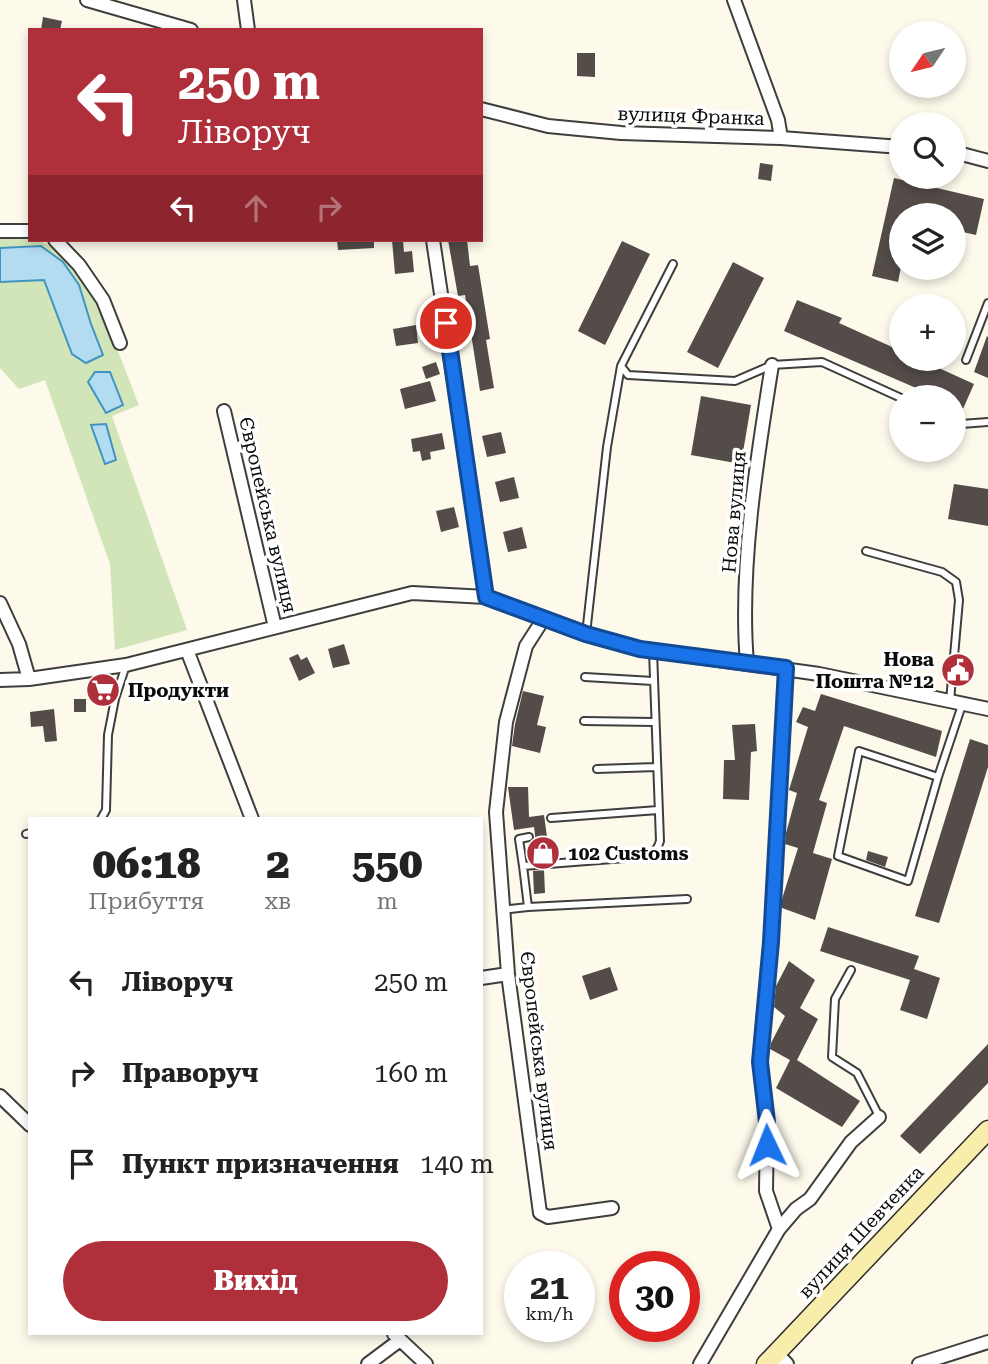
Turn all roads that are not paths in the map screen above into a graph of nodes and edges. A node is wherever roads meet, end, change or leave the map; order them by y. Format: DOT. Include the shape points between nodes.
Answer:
graph roads {
  1 [pos="87,0"];
  2 [pos="244,0"];
  3 [pos="734,0"];
  4 [pos="184,28"];
  5 [pos="248,28"];
  6 [pos="483,109"];
  7 [pos="781,138"];
  8 [pos="889,146"];
  9 [pos="966,155"];
  10 [pos="988,161"];
  11 [pos="0,231"];
  12 [pos="28,231"];
  13 [pos="57,242"];
  14 [pos="433,242"];
  15 [pos="673,264"];
  16 [pos="988,303"];
  17 [pos="120,343"];
  18 [pos="966,360"];
  19 [pos="772,365"];
  20 [pos="621,366"];
  21 [pos="889,393"];
  22 [pos="224,411"];
  23 [pos="988,422"];
  24 [pos="966,424"];
  25 [pos="866,551"];
  26 [pos="486,597"];
  27 [pos="0,603"];
  28 [pos="544,618"];
  29 [pos="275,626"];
  30 [pos="586,634"];
  31 [pos="187,650"];
  32 [pos="653,651"];
  33 [pos="747,663"];
  34 [pos="127,665"];
  35 [pos="786,668"];
  36 [pos="584,677"];
  37 [pos="29,679"];
  38 [pos="0,680"];
  39 [pos="653,681"];
  40 [pos="956,704"];
  41 [pos="988,709"];
  42 [pos="584,721"];
  43 [pos="654,722"];
  44 [pos="656,767"];
  45 [pos="597,769"];
  46 [pos="938,777"];
  47 [pos="658,810"];
  48 [pos="102,817"];
  49 [pos="251,817"];
  50 [pos="551,818"];
  51 [pos="528,837"];
  52 [pos="523,866"];
  53 [pos="687,899"];
  54 [pos="528,907"];
  55 [pos="510,909"];
  56 [pos="851,970"];
  57 [pos="508,974"];
  58 [pos="483,978"];
  59 [pos="0,1096"];
  60 [pos="879,1117"];
  61 [pos="28,1123"];
  62 [pos="988,1130"];
  63 [pos="612,1208"];
  64 [pos="779,1229"];
  65 [pos="397,1337"];
  66 [pos="988,1342"];
  67 [pos="776,1360"];
  68 [pos="368,1364"];
  69 [pos="426,1364"];
  70 [pos="700,1364"];
  71 [pos="919,1364"];
  1 -- 4 [label="street"];
  2 -- 5 [label="street"];
  3 -- 7 [label="street"];
  6 -- 7 [label="street, вулиця Франка" via="548,125 621,134"];
  7 -- 8 [label="street, вулиця Франка"];
  9 -- 10 [label="street"];
  11 -- 12 [label="street"];
  13 -- 17 [label="street" via="103,300"];
  14 -- 26 [label="street"];
  15 -- 20 [label="lane"];
  16 -- 18 [label="lane"];
  19 -- 20 [label="lane" via="735,381 643,377 628,374"];
  19 -- 21 [label="lane" via="822,362"];
  19 -- 33 [label="street, Нова вулиця" via="757,457 748,567"];
  20 -- 30 [label="lane"];
  22 -- 29 [label="street, Європейська вулиця"];
  23 -- 24 [label="lane"];
  25 -- 40 [label="lane" via="942,572 956,582"];
  26 -- 28 [label="street, Європейська вулиця"];
  26 -- 29 [label="street, Європейська вулиця" via="412,593"];
  27 -- 37 [label="street"];
  28 -- 30 [label="street, Європейська вулиця"];
  28 -- 57 [label="street, Європейська вулиця" via="526,646 506,722 496,812"];
  29 -- 31 [label="street, Європейська вулиця"];
  30 -- 32 [label="street, Європейська вулиця"];
  31 -- 34 [label="street, Європейська вулиця"];
  31 -- 49 [label="street"];
  32 -- 33 [label="street, Європейська вулиця"];
  32 -- 39 [label="lane"];
  33 -- 35 [label="street, Європейська вулиця"];
  34 -- 37 [label="street, Європейська вулиця"];
  34 -- 48 [label="lane" via="108,735"];
  35 -- 40 [label="street, Європейська вулиця"];
  35 -- 64 [label="street" via="760,1062 767,1122 766,1191"];
  36 -- 39 [label="lane"];
  37 -- 38 [label="street, Європейська вулиця"];
  39 -- 43 [label="lane"];
  40 -- 41 [label="street, Європейська вулиця"];
  40 -- 46 [label="lane"];
  42 -- 43 [label="lane"];
  43 -- 44 [label="lane"];
  44 -- 45 [label="lane"];
  44 -- 47 [label="lane"];
  46 -- 46 [label="lane" via="859,751 838,856 908,881"];
  47 -- 50 [label="lane"];
  47 -- 52 [label="lane" via="660,841 651,854"];
  51 -- 52 [label="lane" via="519,839"];
  52 -- 54 [label="lane"];
  53 -- 54 [label="lane"];
  54 -- 55 [label="lane"];
  56 -- 60 [label="lane" via="835,999 832,1057 858,1073"];
  57 -- 58 [label="street"];
  57 -- 63 [label="street, Європейська вулиця" via="540,1213 548,1217"];
  59 -- 61 [label="street"];
  60 -- 64 [label="street" via="851,1142 810,1199"];
  62 -- 67 [label="main road, вулиця Шевченка"];
  64 -- 70 [label="street"];
  65 -- 68 [label="street"];
  65 -- 69 [label="street"];
  66 -- 71 [label="street"];
}
